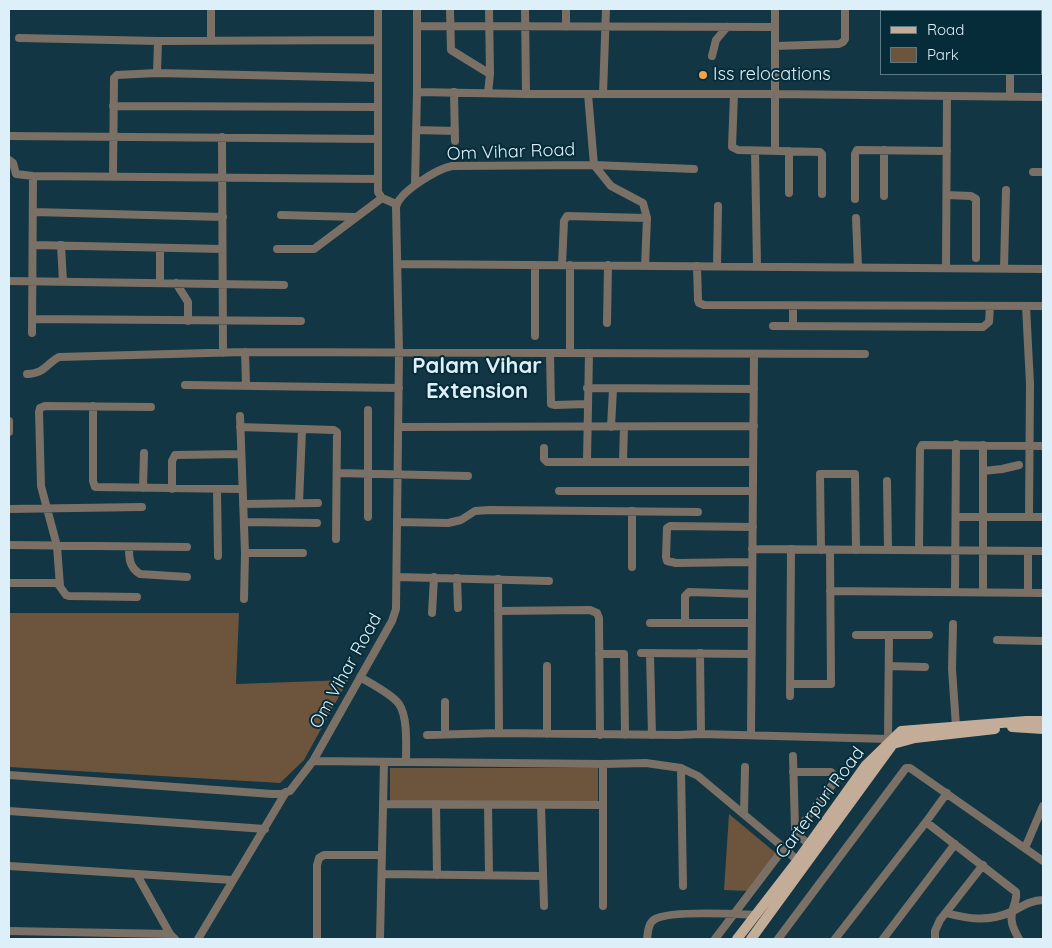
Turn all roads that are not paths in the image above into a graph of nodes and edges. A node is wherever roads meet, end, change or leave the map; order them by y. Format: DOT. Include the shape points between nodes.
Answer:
graph roads {
  1 [pos="211,9"];
  2 [pos="378,9"];
  3 [pos="416,9"];
  4 [pos="450,9"];
  5 [pos="489,9"];
  6 [pos="525,9"];
  7 [pos="566,9"];
  8 [pos="606,9"];
  9 [pos="775,9"];
  10 [pos="845,9"];
  11 [pos="417,26"];
  12 [pos="450,26"];
  13 [pos="525,26"];
  14 [pos="489,27"];
  15 [pos="566,27"];
  16 [pos="605,27"];
  17 [pos="727,27"];
  18 [pos="775,28"];
  19 [pos="19,38"];
  20 [pos="212,40"];
  21 [pos="378,40"];
  22 [pos="158,41"];
  23 [pos="775,46"];
  24 [pos="712,56"];
  25 [pos="157,73"];
  26 [pos="490,74"];
  27 [pos="1010,75"];
  28 [pos="378,78"];
  29 [pos="417,92"];
  30 [pos="454,92"];
  31 [pos="488,93"];
  32 [pos="526,94"];
  33 [pos="588,94"];
  34 [pos="603,94"];
  35 [pos="734,94"];
  36 [pos="775,94"];
  37 [pos="947,96"];
  38 [pos="1010,97"];
  39 [pos="1043,97"];
  40 [pos="113,106"];
  41 [pos="378,107"];
  42 [pos="417,130"];
  43 [pos="455,131"];
  44 [pos="9,136"];
  45 [pos="113,137"];
  46 [pos="222,138"];
  47 [pos="378,139"];
  48 [pos="455,141"];
  49 [pos="884,150"];
  50 [pos="755,151"];
  51 [pos="774,151"];
  52 [pos="789,151"];
  53 [pos="947,151"];
  54 [pos="9,160"];
  55 [pos="594,164"];
  56 [pos="694,169"];
  57 [pos="1033,172"];
  58 [pos="1043,172"];
  59 [pos="113,175"];
  60 [pos="34,176"];
  61 [pos="222,177"];
  62 [pos="378,179"];
  63 [pos="415,185"];
  64 [pos="1006,190"];
  65 [pos="789,192"];
  66 [pos="822,194"];
  67 [pos="947,195"];
  68 [pos="884,196"];
  69 [pos="382,198"];
  70 [pos="855,199"];
  71 [pos="396,204"];
  72 [pos="718,206"];
  73 [pos="34,212"];
  74 [pos="281,215"];
  75 [pos="222,216"];
  76 [pos="356,217"];
  77 [pos="647,218"];
  78 [pos="856,218"];
  79 [pos="34,245"];
  80 [pos="61,246"];
  81 [pos="160,248"];
  82 [pos="222,249"];
  83 [pos="277,249"];
  84 [pos="976,258"];
  85 [pos="398,264"];
  86 [pos="535,265"];
  87 [pos="566,265"];
  88 [pos="608,265"];
  89 [pos="645,266"];
  90 [pos="697,266"];
  91 [pos="717,266"];
  92 [pos="757,266"];
  93 [pos="858,267"];
  94 [pos="946,268"];
  95 [pos="1004,268"];
  96 [pos="1043,269"];
  97 [pos="9,281"];
  98 [pos="33,282"];
  99 [pos="63,282"];
  100 [pos="160,282"];
  101 [pos="176,283"];
  102 [pos="223,284"];
  103 [pos="284,285"];
  104 [pos="793,306"];
  105 [pos="990,306"];
  106 [pos="1026,306"];
  107 [pos="1043,306"];
  108 [pos="32,319"];
  109 [pos="188,321"];
  110 [pos="223,321"];
  111 [pos="301,321"];
  112 [pos="607,322"];
  113 [pos="773,326"];
  114 [pos="793,326"];
  115 [pos="32,333"];
  116 [pos="535,336"];
  117 [pos="245,352"];
  118 [pos="400,352"];
  119 [pos="222,353"];
  120 [pos="550,353"];
  121 [pos="570,353"];
  122 [pos="588,353"];
  123 [pos="754,354"];
  124 [pos="865,354"];
  125 [pos="27,374"];
  126 [pos="185,385"];
  127 [pos="246,386"];
  128 [pos="399,388"];
  129 [pos="587,388"];
  130 [pos="613,388"];
  131 [pos="754,389"];
  132 [pos="587,404"];
  133 [pos="93,406"];
  134 [pos="151,407"];
  135 [pos="368,410"];
  136 [pos="240,416"];
  137 [pos="9,421"];
  138 [pos="754,426"];
  139 [pos="240,427"];
  140 [pos="399,427"];
  141 [pos="586,427"];
  142 [pos="611,427"];
  143 [pos="624,427"];
  144 [pos="302,430"];
  145 [pos="9,432"];
  146 [pos="956,444"];
  147 [pos="983,444"];
  148 [pos="1030,445"];
  149 [pos="1043,446"];
  150 [pos="544,448"];
  151 [pos="144,452"];
  152 [pos="241,454"];
  153 [pos="587,461"];
  154 [pos="623,461"];
  155 [pos="753,462"];
  156 [pos="1019,465"];
  157 [pos="983,471"];
  158 [pos="337,473"];
  159 [pos="368,474"];
  160 [pos="398,475"];
  161 [pos="468,476"];
  162 [pos="888,481"];
  163 [pos="143,488"];
  164 [pos="172,489"];
  165 [pos="217,489"];
  166 [pos="242,489"];
  167 [pos="559,491"];
  168 [pos="753,491"];
  169 [pos="318,503"];
  170 [pos="243,504"];
  171 [pos="299,504"];
  172 [pos="142,507"];
  173 [pos="9,509"];
  174 [pos="48,509"];
  175 [pos="632,511"];
  176 [pos="698,512"];
  177 [pos="1029,516"];
  178 [pos="1043,516"];
  179 [pos="368,517"];
  180 [pos="956,517"];
  181 [pos="983,517"];
  182 [pos="244,522"];
  183 [pos="398,522"];
  184 [pos="317,523"];
  185 [pos="752,527"];
  186 [pos="336,539"];
  187 [pos="9,545"];
  188 [pos="57,546"];
  189 [pos="129,547"];
  190 [pos="187,547"];
  191 [pos="752,549"];
  192 [pos="791,549"];
  193 [pos="825,550"];
  194 [pos="856,550"];
  195 [pos="888,550"];
  196 [pos="919,550"];
  197 [pos="956,550"];
  198 [pos="983,551"];
  199 [pos="1028,551"];
  200 [pos="1043,552"];
  201 [pos="303,553"];
  202 [pos="245,554"];
  203 [pos="218,556"];
  204 [pos="752,562"];
  205 [pos="632,567"];
  206 [pos="187,577"];
  207 [pos="397,577"];
  208 [pos="434,577"];
  209 [pos="457,578"];
  210 [pos="498,579"];
  211 [pos="549,581"];
  212 [pos="9,583"];
  213 [pos="60,586"];
  214 [pos="830,591"];
  215 [pos="955,591"];
  216 [pos="983,592"];
  217 [pos="1028,592"];
  218 [pos="1043,593"];
  219 [pos="752,594"];
  220 [pos="137,597"];
  221 [pos="244,599"];
  222 [pos="458,608"];
  223 [pos="498,611"];
  224 [pos="432,613"];
  225 [pos="650,623"];
  226 [pos="686,623"];
  227 [pos="752,623"];
  228 [pos="953,624"];
  229 [pos="856,635"];
  230 [pos="889,635"];
  231 [pos="929,635"];
  232 [pos="997,640"];
  233 [pos="1043,641"];
  234 [pos="641,653"];
  235 [pos="700,653"];
  236 [pos="599,654"];
  237 [pos="650,654"];
  238 [pos="751,654"];
  239 [pos="547,666"];
  240 [pos="889,666"];
  241 [pos="925,667"];
  242 [pos="360,677"];
  243 [pos="791,684"];
  244 [pos="790,696"];
  245 [pos="444,702"];
  246 [pos="1043,721"];
  247 [pos="1043,729"];
  248 [pos="959,730"];
  249 [pos="499,733"];
  250 [pos="445,734"];
  251 [pos="547,734"];
  252 [pos="600,734"];
  253 [pos="701,734"];
  254 [pos="427,735"];
  255 [pos="625,735"];
  256 [pos="652,735"];
  257 [pos="750,735"];
  258 [pos="891,742"];
  259 [pos="793,756"];
  260 [pos="313,761"];
  261 [pos="384,762"];
  262 [pos="406,762"];
  263 [pos="603,764"];
  264 [pos="745,766"];
  265 [pos="681,768"];
  266 [pos="793,772"];
  267 [pos="9,775"];
  268 [pos="286,792"];
  269 [pos="947,793"];
  270 [pos="383,804"];
  271 [pos="436,804"];
  272 [pos="488,804"];
  273 [pos="541,805"];
  274 [pos="603,805"];
  275 [pos="1043,806"];
  276 [pos="9,811"];
  277 [pos="744,813"];
  278 [pos="926,822"];
  279 [pos="265,828"];
  280 [pos="796,832"];
  281 [pos="955,844"];
  282 [pos="812,847"];
  283 [pos="784,848"];
  284 [pos="1025,848"];
  285 [pos="382,855"];
  286 [pos="1043,861"];
  287 [pos="801,863"];
  288 [pos="983,865"];
  289 [pos="9,866"];
  290 [pos="382,874"];
  291 [pos="137,875"];
  292 [pos="437,875"];
  293 [pos="489,875"];
  294 [pos="543,876"];
  295 [pos="232,880"];
  296 [pos="683,886"];
  297 [pos="1043,900"];
  298 [pos="544,906"];
  299 [pos="603,906"];
  300 [pos="946,912"];
  301 [pos="1012,912"];
  302 [pos="734,914"];
  303 [pos="756,915"];
  304 [pos="9,931"];
  305 [pos="75,936"];
  306 [pos="172,936"];
  307 [pos="198,939"];
  308 [pos="317,939"];
  309 [pos="380,939"];
  310 [pos="647,939"];
  311 [pos="715,939"];
  312 [pos="737,939"];
  313 [pos="751,939"];
  314 [pos="778,939"];
  315 [pos="835,939"];
  316 [pos="883,939"];
  317 [pos="936,939"];
  318 [pos="1019,939"];
  1 -- 20 [label="street"];
  2 -- 21 [label="street"];
  3 -- 11 [label="street"];
  4 -- 12 [label="street"];
  5 -- 14 [label="street"];
  6 -- 13 [label="street"];
  7 -- 15 [label="street"];
  8 -- 16 [label="street"];
  9 -- 18 [label="street"];
  10 -- 23 [label="street" via="843,42"];
  11 -- 12 [label="street"];
  11 -- 29 [label="street"];
  12 -- 14 [label="street"];
  12 -- 26 [label="street" via="451,50"];
  13 -- 14 [label="street"];
  13 -- 15 [label="street"];
  13 -- 32 [label="street"];
  14 -- 26 [label="street"];
  15 -- 16 [label="street"];
  16 -- 17 [label="street"];
  16 -- 34 [label="street"];
  17 -- 18 [label="street"];
  17 -- 24 [label="street" via="716,40"];
  18 -- 23 [label="street"];
  19 -- 22 [label="street"];
  20 -- 21 [label="street"];
  20 -- 22 [label="street"];
  21 -- 28 [label="street"];
  22 -- 25 [label="street"];
  23 -- 36 [label="street"];
  25 -- 28 [label="street"];
  25 -- 40 [label="street" via="115,76"];
  26 -- 31 [label="street"];
  27 -- 38 [label="street"];
  28 -- 41 [label="street"];
  29 -- 30 [label="street"];
  29 -- 42 [label="street"];
  30 -- 31 [label="street"];
  30 -- 43 [label="street"];
  31 -- 32 [label="street"];
  32 -- 33 [label="street"];
  33 -- 34 [label="street"];
  33 -- 55 [label="street, Om Vihar Road"];
  34 -- 35 [label="street"];
  35 -- 36 [label="street"];
  35 -- 50 [label="street" via="732,147"];
  36 -- 37 [label="street"];
  36 -- 51 [label="street"];
  37 -- 38 [label="street"];
  37 -- 53 [label="street"];
  38 -- 39 [label="street"];
  40 -- 41 [label="street"];
  40 -- 45 [label="street"];
  41 -- 47 [label="street"];
  42 -- 43 [label="street"];
  42 -- 63 [label="street"];
  43 -- 48 [label="street"];
  44 -- 45 [label="street"];
  45 -- 46 [label="street"];
  45 -- 59 [label="street"];
  46 -- 47 [label="street"];
  46 -- 61 [label="street"];
  47 -- 62 [label="street"];
  49 -- 53 [label="street"];
  49 -- 68 [label="street"];
  49 -- 70 [label="street" via="856,151"];
  50 -- 51 [label="street"];
  50 -- 92 [label="street"];
  51 -- 52 [label="street"];
  52 -- 65 [label="street"];
  52 -- 66 [label="street" via="822,154"];
  53 -- 67 [label="street"];
  54 -- 60 [label="street" via="16,174"];
  55 -- 56 [label="street"];
  55 -- 63 [label="street, Om Vihar Road" via="452,166 438,170"];
  55 -- 77 [label="street" via="611,186 643,203"];
  57 -- 58 [label="street"];
  59 -- 60 [label="street"];
  59 -- 61 [label="street"];
  60 -- 73 [label="street"];
  61 -- 62 [label="street"];
  61 -- 75 [label="street"];
  62 -- 69 [label="street" via="378,192"];
  63 -- 71 [label="street, Om Vihar Road"];
  64 -- 95 [label="street"];
  67 -- 84 [label="street" via="976,199"];
  67 -- 94 [label="street"];
  69 -- 71 [label="street"];
  69 -- 76 [label="street"];
  71 -- 85 [label="street, Om Vihar Road"];
  72 -- 91 [label="street"];
  73 -- 75 [label="street"];
  73 -- 79 [label="street"];
  74 -- 76 [label="street"];
  75 -- 82 [label="street"];
  76 -- 83 [label="street" via="314,248"];
  77 -- 87 [label="street" via="567,216 564,221"];
  77 -- 89 [label="street"];
  78 -- 93 [label="street"];
  79 -- 80 [label="street"];
  79 -- 98 [label="street"];
  80 -- 81 [label="street"];
  80 -- 99 [label="street"];
  81 -- 82 [label="street"];
  81 -- 100 [label="street"];
  82 -- 102 [label="street"];
  85 -- 86 [label="street"];
  85 -- 118 [label="street, Om Vihar Road"];
  86 -- 87 [label="street"];
  86 -- 116 [label="street"];
  87 -- 88 [label="street"];
  87 -- 121 [label="street"];
  88 -- 89 [label="street"];
  88 -- 112 [label="street"];
  89 -- 90 [label="street"];
  90 -- 91 [label="street"];
  90 -- 104 [label="street" via="698,300 701,304"];
  91 -- 92 [label="street"];
  92 -- 93 [label="street"];
  93 -- 94 [label="street"];
  94 -- 95 [label="street"];
  95 -- 96 [label="street"];
  97 -- 98 [label="street"];
  98 -- 99 [label="street"];
  98 -- 108 [label="street"];
  99 -- 100 [label="street"];
  100 -- 101 [label="street"];
  101 -- 102 [label="street"];
  101 -- 109 [label="street" via="188,302"];
  102 -- 103 [label="street"];
  102 -- 110 [label="street"];
  104 -- 105 [label="street"];
  104 -- 114 [label="street"];
  105 -- 106 [label="street"];
  105 -- 114 [label="street" via="989,322 983,326"];
  106 -- 107 [label="street"];
  106 -- 148 [label="street"];
  108 -- 109 [label="street"];
  108 -- 115 [label="street"];
  109 -- 110 [label="street"];
  110 -- 111 [label="street"];
  110 -- 119 [label="street"];
  113 -- 114 [label="street"];
  117 -- 118 [label="street"];
  117 -- 119 [label="street"];
  117 -- 127 [label="street"];
  118 -- 120 [label="street"];
  118 -- 128 [label="street, Om Vihar Road"];
  119 -- 125 [label="street" via="59,357 37,373"];
  120 -- 121 [label="street"];
  120 -- 132 [label="street" via="550,404"];
  121 -- 122 [label="street"];
  122 -- 123 [label="street"];
  122 -- 129 [label="street"];
  123 -- 124 [label="street"];
  123 -- 131 [label="street"];
  126 -- 127 [label="street"];
  127 -- 128 [label="street"];
  128 -- 140 [label="street, Om Vihar Road"];
  129 -- 130 [label="street"];
  129 -- 132 [label="street"];
  130 -- 131 [label="street"];
  130 -- 142 [label="street"];
  131 -- 138 [label="street"];
  132 -- 141 [label="street"];
  133 -- 134 [label="street"];
  133 -- 163 [label="street" via="93,485 98,488"];
  133 -- 174 [label="street" via="40,408 40,472"];
  135 -- 159 [label="street"];
  136 -- 139 [label="street"];
  137 -- 145 [label="street"];
  138 -- 143 [label="street"];
  138 -- 155 [label="street"];
  139 -- 144 [label="street"];
  139 -- 152 [label="street"];
  140 -- 141 [label="street"];
  140 -- 160 [label="street, Om Vihar Road"];
  141 -- 142 [label="street"];
  141 -- 153 [label="street"];
  142 -- 143 [label="street"];
  143 -- 154 [label="street"];
  144 -- 158 [label="street" via="337,432"];
  144 -- 171 [label="street"];
  146 -- 147 [label="street"];
  146 -- 180 [label="street"];
  146 -- 196 [label="street" via="921,446"];
  147 -- 148 [label="street"];
  147 -- 157 [label="street"];
  148 -- 149 [label="street"];
  148 -- 177 [label="street"];
  150 -- 153 [label="street" via="546,461"];
  151 -- 163 [label="street"];
  152 -- 164 [label="street" via="175,455"];
  152 -- 166 [label="street"];
  153 -- 154 [label="street"];
  154 -- 155 [label="street"];
  155 -- 168 [label="street"];
  156 -- 157 [label="street"];
  157 -- 181 [label="street"];
  158 -- 159 [label="street"];
  158 -- 186 [label="street"];
  159 -- 160 [label="street"];
  159 -- 179 [label="street"];
  160 -- 161 [label="street"];
  160 -- 183 [label="street, Om Vihar Road"];
  162 -- 195 [label="street"];
  163 -- 164 [label="street"];
  164 -- 165 [label="street"];
  165 -- 166 [label="street"];
  165 -- 203 [label="street"];
  166 -- 170 [label="street"];
  167 -- 168 [label="street"];
  168 -- 185 [label="street"];
  169 -- 171 [label="street"];
  170 -- 171 [label="street"];
  170 -- 182 [label="street"];
  172 -- 174 [label="street"];
  173 -- 174 [label="street"];
  174 -- 188 [label="street"];
  175 -- 176 [label="street"];
  175 -- 183 [label="street" via="489,510 475,511 461,520 448,523"];
  175 -- 205 [label="street"];
  177 -- 178 [label="street"];
  177 -- 181 [label="street"];
  180 -- 181 [label="street"];
  180 -- 197 [label="street"];
  181 -- 198 [label="street"];
  182 -- 184 [label="street"];
  182 -- 202 [label="street"];
  183 -- 207 [label="street, Om Vihar Road"];
  185 -- 191 [label="street"];
  185 -- 204 [label="street" via="670,526 667,528 666,557 667,561 676,563"];
  187 -- 188 [label="street"];
  188 -- 189 [label="street"];
  188 -- 213 [label="street"];
  189 -- 190 [label="street"];
  189 -- 206 [label="street" via="130,563 140,574"];
  191 -- 192 [label="street"];
  191 -- 204 [label="street"];
  192 -- 193 [label="street"];
  192 -- 243 [label="street"];
  193 -- 194 [label="street"];
  193 -- 194 [label="street" via="820,474 855,474"];
  193 -- 214 [label="street"];
  194 -- 195 [label="street"];
  195 -- 196 [label="street"];
  196 -- 197 [label="street"];
  197 -- 198 [label="street"];
  197 -- 215 [label="street"];
  198 -- 199 [label="street"];
  198 -- 216 [label="street"];
  199 -- 200 [label="street"];
  199 -- 217 [label="street"];
  201 -- 202 [label="street"];
  202 -- 221 [label="street"];
  204 -- 219 [label="street"];
  207 -- 208 [label="street"];
  207 -- 242 [label="street, Om Vihar Road" via="395,614"];
  208 -- 209 [label="street"];
  208 -- 224 [label="street"];
  209 -- 210 [label="street"];
  209 -- 222 [label="street"];
  210 -- 211 [label="street"];
  210 -- 223 [label="street"];
  212 -- 213 [label="street" via="56,583"];
  213 -- 220 [label="street" via="62,592 70,596"];
  214 -- 215 [label="street"];
  214 -- 243 [label="street" via="831,684"];
  215 -- 216 [label="street"];
  216 -- 217 [label="street"];
  217 -- 218 [label="street"];
  219 -- 226 [label="street" via="689,592 685,596"];
  219 -- 227 [label="street"];
  223 -- 236 [label="street" via="594,610 599,618"];
  223 -- 249 [label="street"];
  225 -- 226 [label="street"];
  226 -- 227 [label="street"];
  227 -- 238 [label="street"];
  228 -- 248 [label="street" via="952,677"];
  229 -- 230 [label="street"];
  230 -- 231 [label="street"];
  230 -- 240 [label="street"];
  232 -- 233 [label="street"];
  234 -- 237 [label="street"];
  235 -- 237 [label="street"];
  235 -- 238 [label="street"];
  235 -- 253 [label="street"];
  236 -- 252 [label="street"];
  236 -- 255 [label="street" via="624,654"];
  237 -- 256 [label="street"];
  238 -- 257 [label="street"];
  239 -- 251 [label="street"];
  240 -- 241 [label="street"];
  240 -- 258 [label="street"];
  242 -- 260 [label="street, Om Vihar Road"];
  242 -- 262 [label="street" via="400,705"];
  243 -- 244 [label="street"];
  245 -- 250 [label="street"];
  246 -- 248 [label="main road"];
  247 -- 248 [label="main road"];
  248 -- 258 [label="main road"];
  249 -- 250 [label="street"];
  249 -- 251 [label="street"];
  250 -- 254 [label="street"];
  251 -- 252 [label="street"];
  252 -- 255 [label="street"];
  253 -- 256 [label="street"];
  253 -- 257 [label="street"];
  255 -- 256 [label="street"];
  257 -- 258 [label="street"];
  258 -- 282 [label="main road, Carterpuri Road"];
  259 -- 266 [label="street"];
  260 -- 261 [label="street"];
  260 -- 268 [label="street, Om Vihar Road" via="294,787"];
  261 -- 262 [label="street"];
  261 -- 270 [label="street"];
  262 -- 263 [label="street"];
  263 -- 265 [label="street" via="646,763"];
  263 -- 274 [label="street"];
  264 -- 277 [label="street"];
  265 -- 277 [label="street" via="698,776"];
  265 -- 296 [label="street"];
  266 -- 280 [label="street"];
  266 -- 280 [label="street" via="831,772 836,780"];
  267 -- 268 [label="street" via="272,794"];
  268 -- 279 [label="street, Om Vihar Road"];
  269 -- 278 [label="street"];
  269 -- 284 [label="street"];
  269 -- 314 [label="street" via="910,768 903,770"];
  270 -- 271 [label="street"];
  270 -- 285 [label="street"];
  271 -- 272 [label="street"];
  271 -- 292 [label="street"];
  272 -- 273 [label="street"];
  272 -- 293 [label="street"];
  273 -- 274 [label="street"];
  273 -- 294 [label="street"];
  274 -- 299 [label="street"];
  275 -- 284 [label="street"];
  276 -- 279 [label="street"];
  277 -- 283 [label="street"];
  278 -- 281 [label="street"];
  278 -- 315 [label="street"];
  279 -- 295 [label="street, Om Vihar Road"];
  280 -- 282 [label="street"];
  281 -- 288 [label="street"];
  281 -- 316 [label="street"];
  282 -- 287 [label="main road, Carterpuri Road"];
  283 -- 287 [label="street"];
  283 -- 302 [label="street"];
  284 -- 286 [label="street"];
  285 -- 290 [label="street"];
  285 -- 308 [label="street" via="324,855 319,858"];
  287 -- 303 [label="main road, Carterpuri Road"];
  287 -- 313 [label="main road, Carterpuri Road"];
  288 -- 300 [label="street"];
  288 -- 301 [label="street" via="1016,892"];
  289 -- 291 [label="street"];
  290 -- 292 [label="street"];
  290 -- 309 [label="street"];
  291 -- 295 [label="street"];
  291 -- 306 [label="street"];
  292 -- 293 [label="street"];
  293 -- 294 [label="street"];
  294 -- 298 [label="street"];
  295 -- 307 [label="street, Om Vihar Road"];
  297 -- 301 [label="street"];
  300 -- 301 [label="street" via="968,919 982,919"];
  300 -- 317 [label="street" via="937,925"];
  301 -- 318 [label="street" via="1012,924"];
  302 -- 303 [label="street"];
  302 -- 310 [label="street" via="665,915 653,919"];
  302 -- 311 [label="street"];
  303 -- 312 [label="main road, Carterpuri Road"];
  304 -- 305 [label="street"];
  305 -- 306 [label="street"];
}
